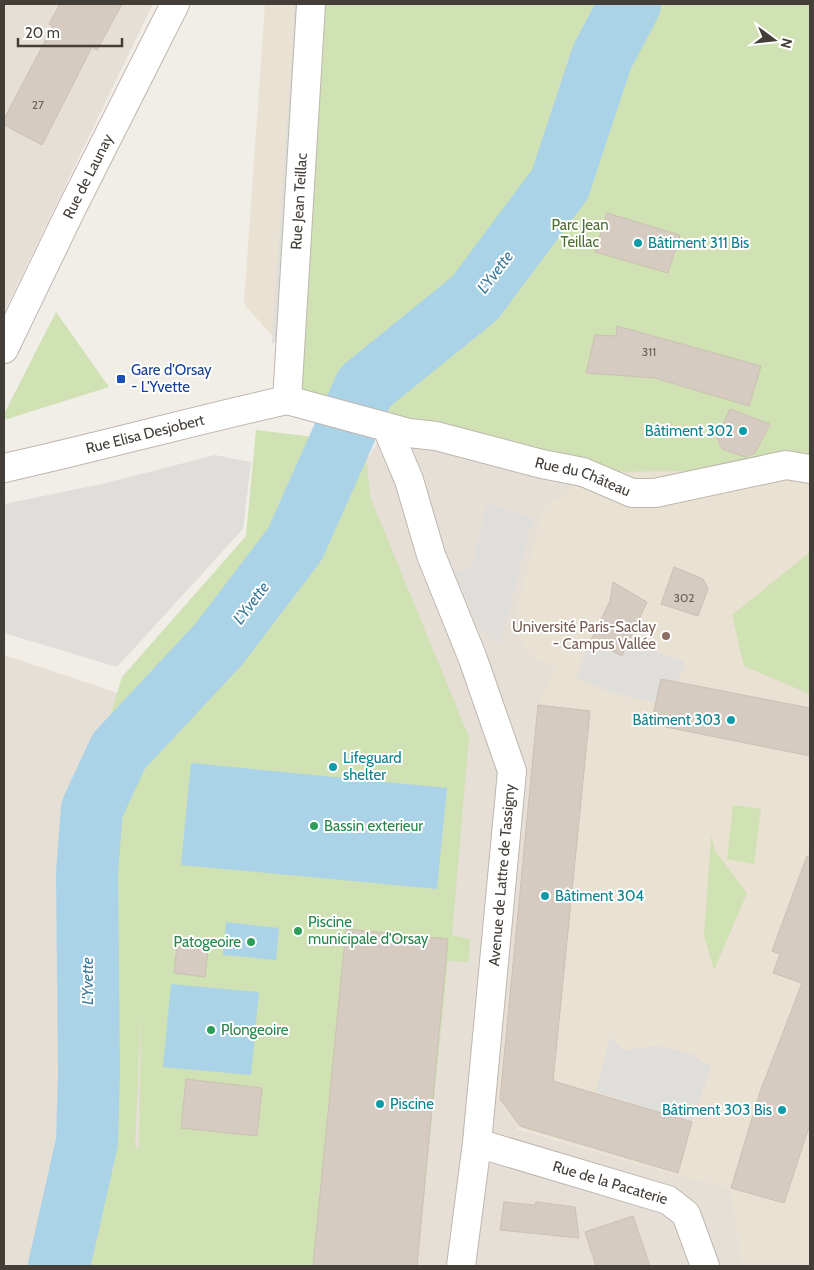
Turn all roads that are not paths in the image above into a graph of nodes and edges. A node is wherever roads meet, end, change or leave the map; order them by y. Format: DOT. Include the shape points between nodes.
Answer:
graph roads {
  1 [pos="175,4"];
  2 [pos="311,4"];
  3 [pos="4,349"];
  4 [pos="297,403"];
  5 [pos="387,428"];
  6 [pos="4,468"];
  7 [pos="810,469"];
  8 [pos="477,1144"];
  9 [pos="461,1266"];
  10 [pos="705,1266"];
  1 -- 3 [label="street, Rue de Launay"];
  2 -- 4 [label="street, Rue Jean Teillac"];
  4 -- 5 [label="street"];
  4 -- 6 [label="street, Rue Elisa Desjobert" via="210,417"];
  5 -- 7 [label="street, Rue du Château" via="436,436 583,472 632,493 655,493 786,465"];
  5 -- 8 [label="street, Avenue de Lattre de Tassigny" via="409,480 431,555 473,659 512,771"];
  8 -- 9 [label="street, Avenue de Lattre de Tassigny"];
  8 -- 10 [label="street, Rue de la Pacaterie" via="668,1200 686,1214"];
}
